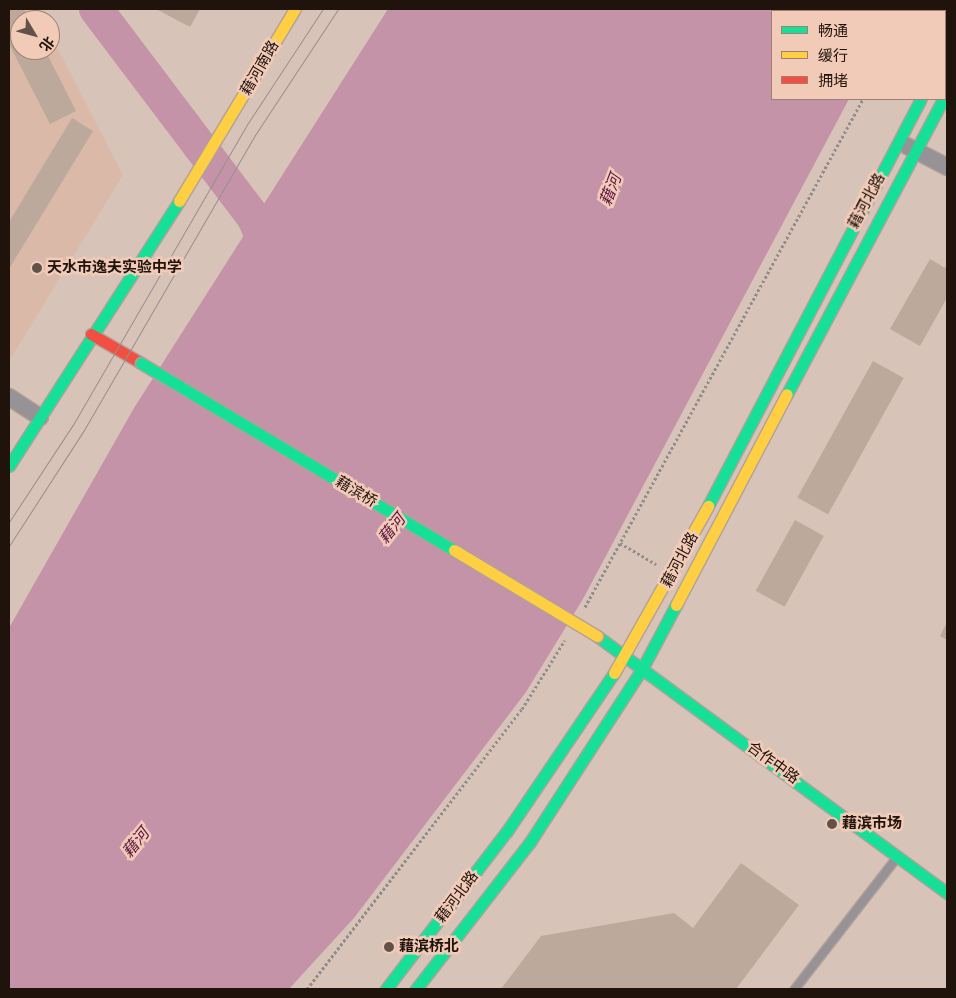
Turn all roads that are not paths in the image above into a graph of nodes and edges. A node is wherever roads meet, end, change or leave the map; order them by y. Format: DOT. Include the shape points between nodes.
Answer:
graph roads {
  1 [pos="295,9"];
  2 [pos="920,100"];
  3 [pos="942,100"];
  4 [pos="898,142"];
  5 [pos="914,150"];
  6 [pos="947,167"];
  7 [pos="91,334"];
  8 [pos="9,397"];
  9 [pos="40,417"];
  10 [pos="9,466"];
  11 [pos="597,636"];
  12 [pos="625,657"];
  13 [pos="643,667"];
  14 [pos="899,855"];
  15 [pos="947,893"];
  16 [pos="386,989"];
  17 [pos="416,989"];
  18 [pos="795,989"];
  1 -- 7 [label="main road, 藉河南路" via="226,128"];
  2 -- 4 [label="main road, 藉河北路"];
  3 -- 5 [label="main road, 藉河北路"];
  4 -- 5 [label="street"];
  4 -- 12 [label="main road, 藉河北路" via="674,574"];
  5 -- 6 [label="street"];
  5 -- 13 [label="main road, 藉河北路"];
  7 -- 9 [label="main road, 藉河南路"];
  7 -- 11 [label="main road, 藉滨桥, bridge"];
  8 -- 9 [label="street"];
  9 -- 10 [label="main road, 藉河南路"];
  11 -- 12 [label="main road, 合作中路"];
  12 -- 13 [label="main road, 合作中路"];
  12 -- 16 [label="main road, 藉河北路" via="507,831"];
  13 -- 14 [label="main road, 合作中路"];
  13 -- 17 [label="main road, 藉河北路" via="530,842"];
  14 -- 15 [label="main road, 合作中路"];
  14 -- 18 [label="lane"];
}
